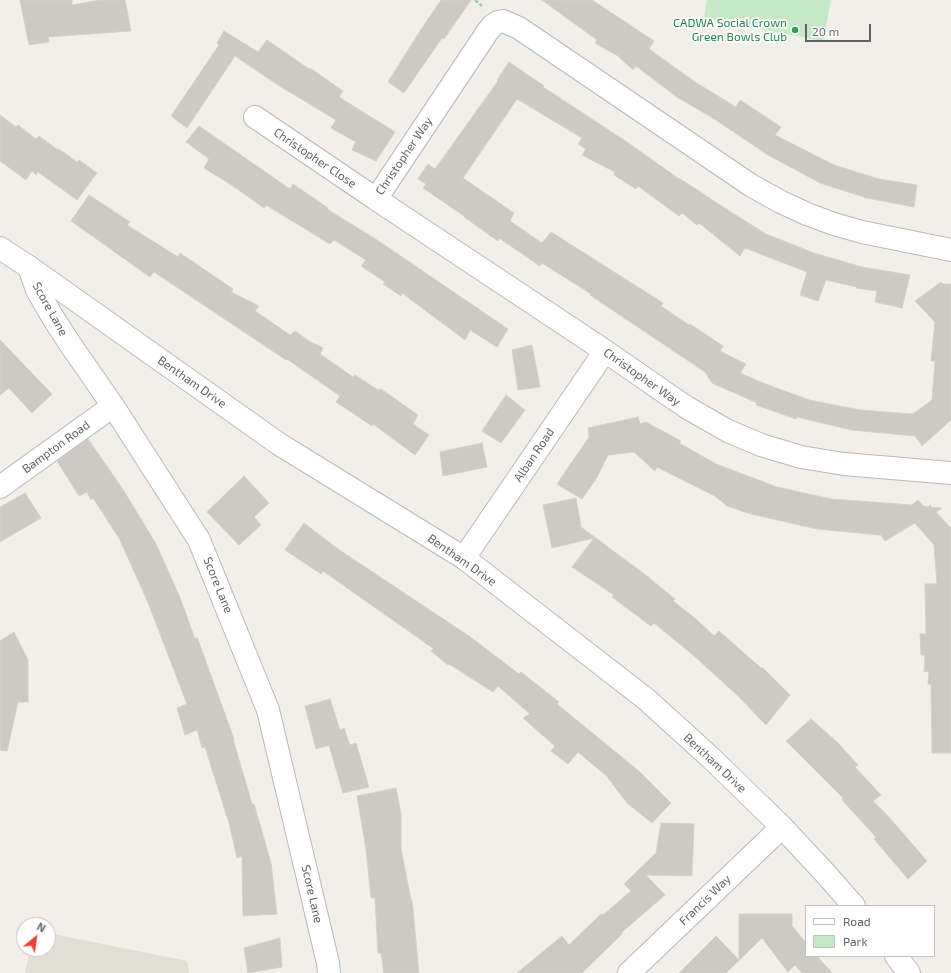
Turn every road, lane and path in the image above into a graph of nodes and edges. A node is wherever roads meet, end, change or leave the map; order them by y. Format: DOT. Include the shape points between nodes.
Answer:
graph roads {
  1 [pos="255,116"];
  2 [pos="376,199"];
  3 [pos="0,248"];
  4 [pos="951,250"];
  5 [pos="29,267"];
  6 [pos="605,351"];
  7 [pos="113,406"];
  8 [pos="951,473"];
  9 [pos="0,487"];
  10 [pos="464,558"];
  11 [pos="782,827"];
  12 [pos="853,905"];
  13 [pos="897,957"];
  14 [pos="330,973"];
  15 [pos="629,973"];
  16 [pos="909,973"];
  1 -- 2 [label="street, Christopher Close"];
  2 -- 4 [label="street, Christopher Way" via="488,32 493,25 503,21 519,28 752,186 781,202 862,232"];
  2 -- 6 [label="street, Christopher Way"];
  3 -- 5 [label="street, Score Lane"];
  5 -- 7 [label="street, Score Lane" via="52,316"];
  5 -- 10 [label="street, Bentham Drive" via="279,444"];
  6 -- 8 [label="street, Christopher Way" via="686,407 761,445 801,457 844,464"];
  6 -- 10 [label="street, Alban Road"];
  7 -- 9 [label="street, Bampton Road"];
  7 -- 14 [label="street, Score Lane" via="199,540 268,710"];
  10 -- 11 [label="street, Bentham Drive" via="646,699"];
  11 -- 12 [label="street, Bentham Drive"];
  11 -- 15 [label="street, Francis Way"];
  13 -- 16 [label="street"];
}
